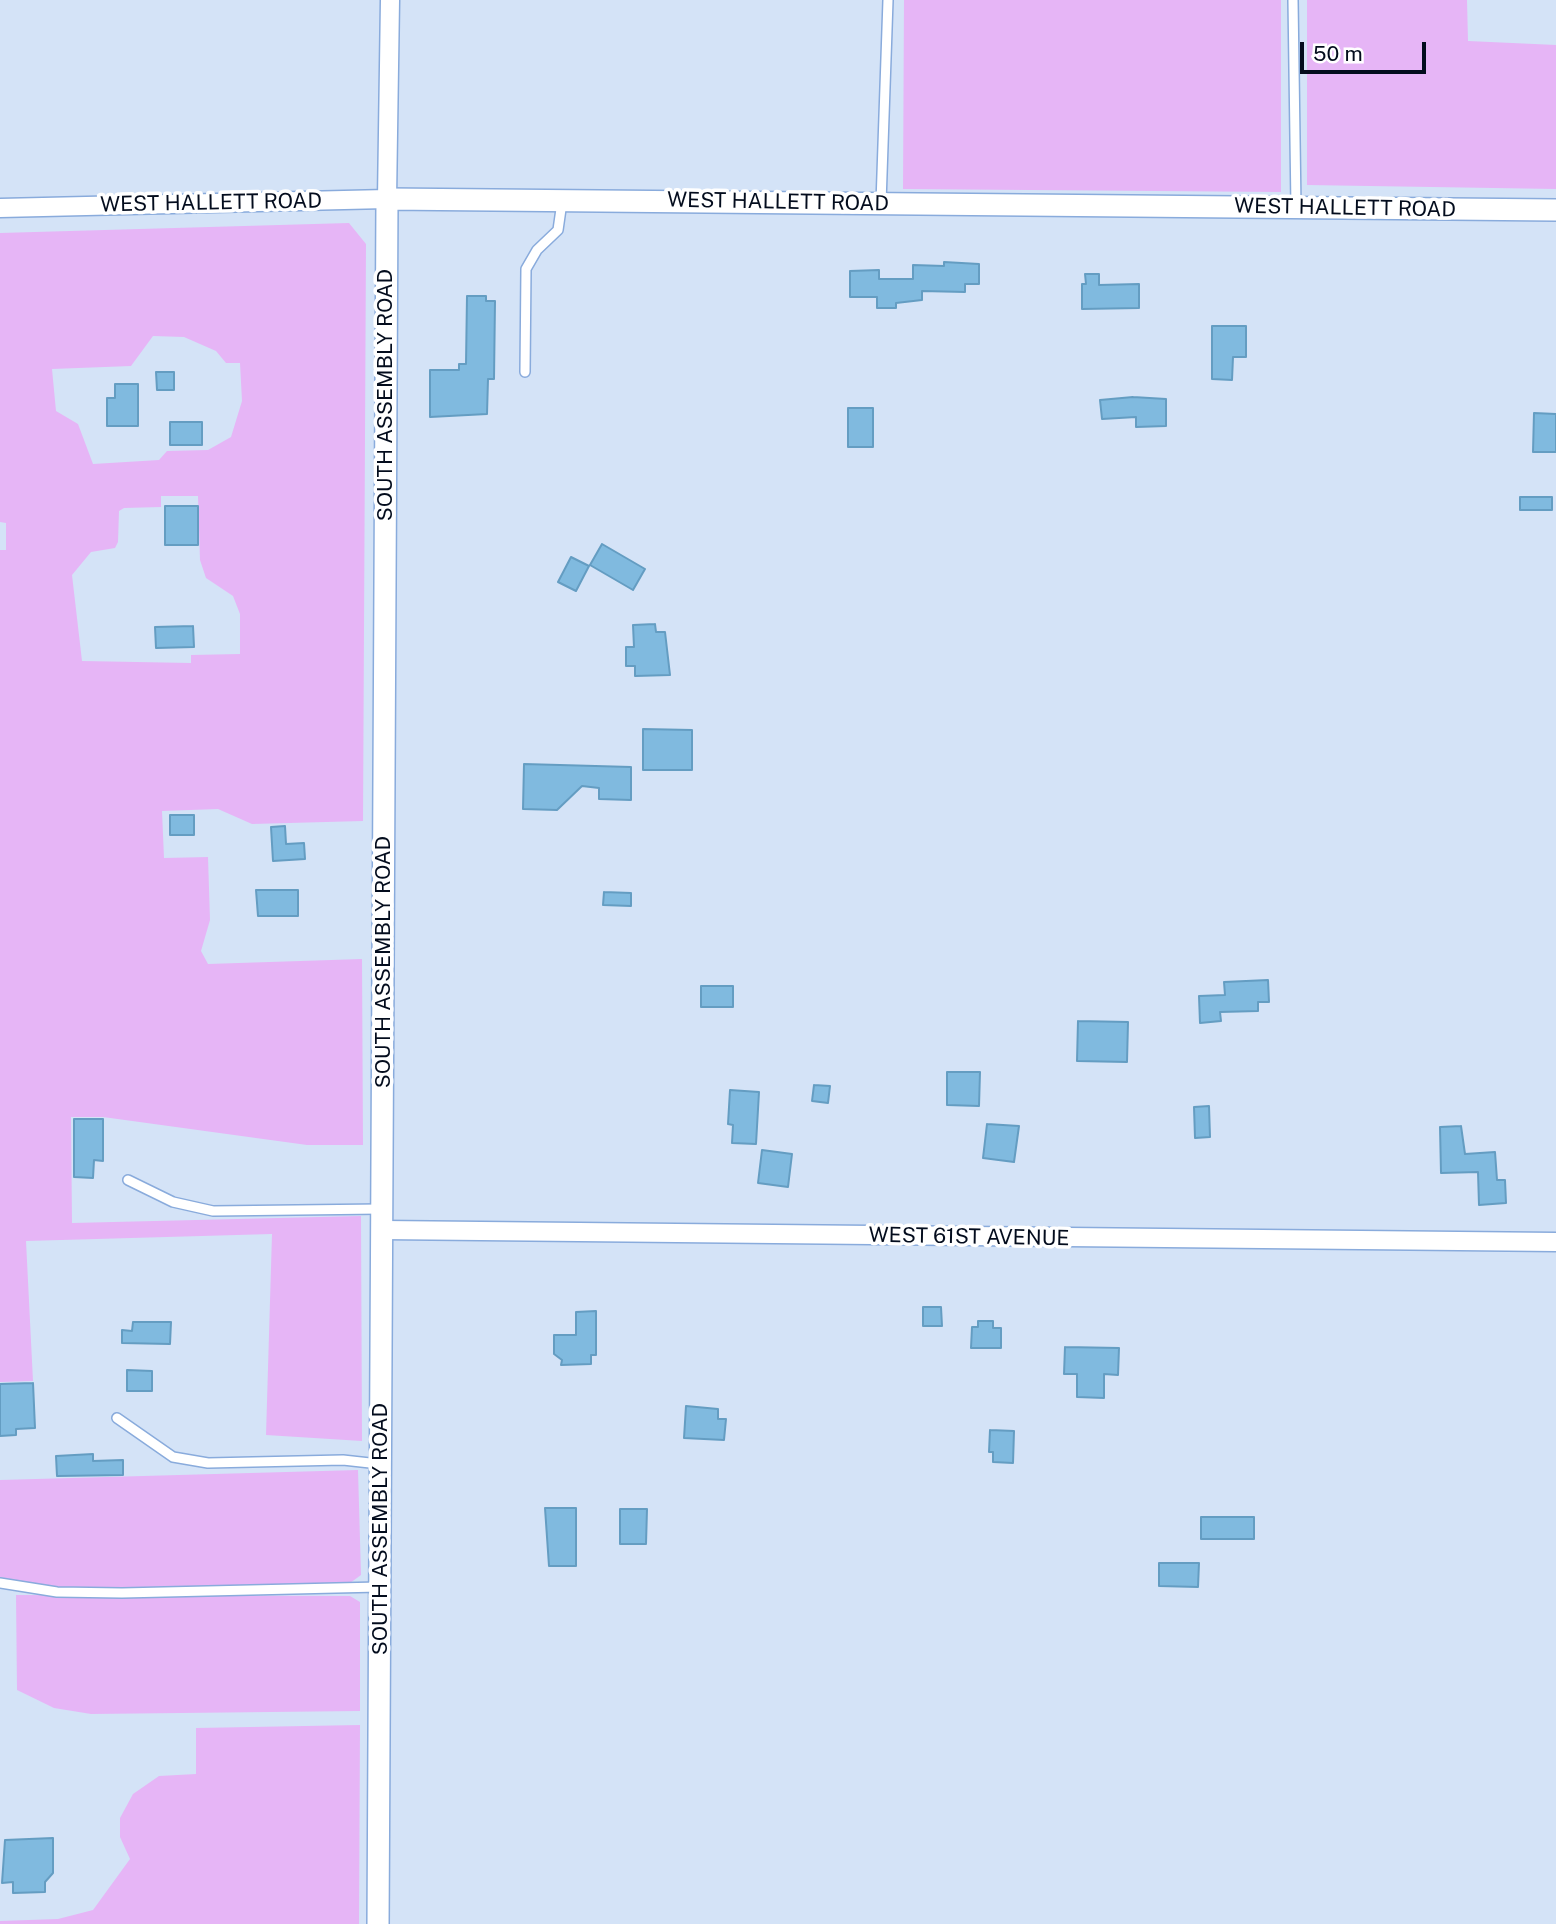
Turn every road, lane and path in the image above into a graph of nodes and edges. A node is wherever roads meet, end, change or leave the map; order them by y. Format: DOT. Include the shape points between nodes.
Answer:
graph roads {
  1 [pos="390,0"];
  2 [pos="888,0"];
  3 [pos="1293,0"];
  4 [pos="387,199"];
  5 [pos="562,201"];
  6 [pos="881,203"];
  7 [pos="1296,207"];
  8 [pos="0,208"];
  9 [pos="1556,210"];
  10 [pos="525,372"];
  11 [pos="128,1180"];
  12 [pos="383,1219"];
  13 [pos="1556,1242"];
  14 [pos="117,1418"];
  15 [pos="381,1464"];
  16 [pos="0,1583"];
  17 [pos="380,1587"];
  18 [pos="378,1924"];
  1 -- 4 [label="street, SOUTH ASSEMBLY ROAD"];
  2 -- 6 [label="lane"];
  3 -- 7 [label="lane"];
  4 -- 5 [label="street, WEST HALLETT ROAD"];
  4 -- 8 [label="street, WEST HALLETT ROAD"];
  4 -- 12 [label="street, SOUTH ASSEMBLY ROAD"];
  5 -- 6 [label="street, WEST HALLETT ROAD"];
  5 -- 10 [label="lane" via="558,230 526,268"];
  6 -- 7 [label="street, WEST HALLETT ROAD"];
  7 -- 9 [label="street, WEST HALLETT ROAD"];
  11 -- 12 [label="lane" via="173,1202 213,1211"];
  12 -- 13 [label="street, WEST 61ST AVENUE"];
  12 -- 15 [label="street, SOUTH ASSEMBLY ROAD"];
  14 -- 15 [label="lane" via="173,1457"];
  15 -- 17 [label="street, SOUTH ASSEMBLY ROAD"];
  16 -- 17 [label="lane" via="57,1592 122,1593"];
  17 -- 18 [label="street, SOUTH ASSEMBLY ROAD"];
}
